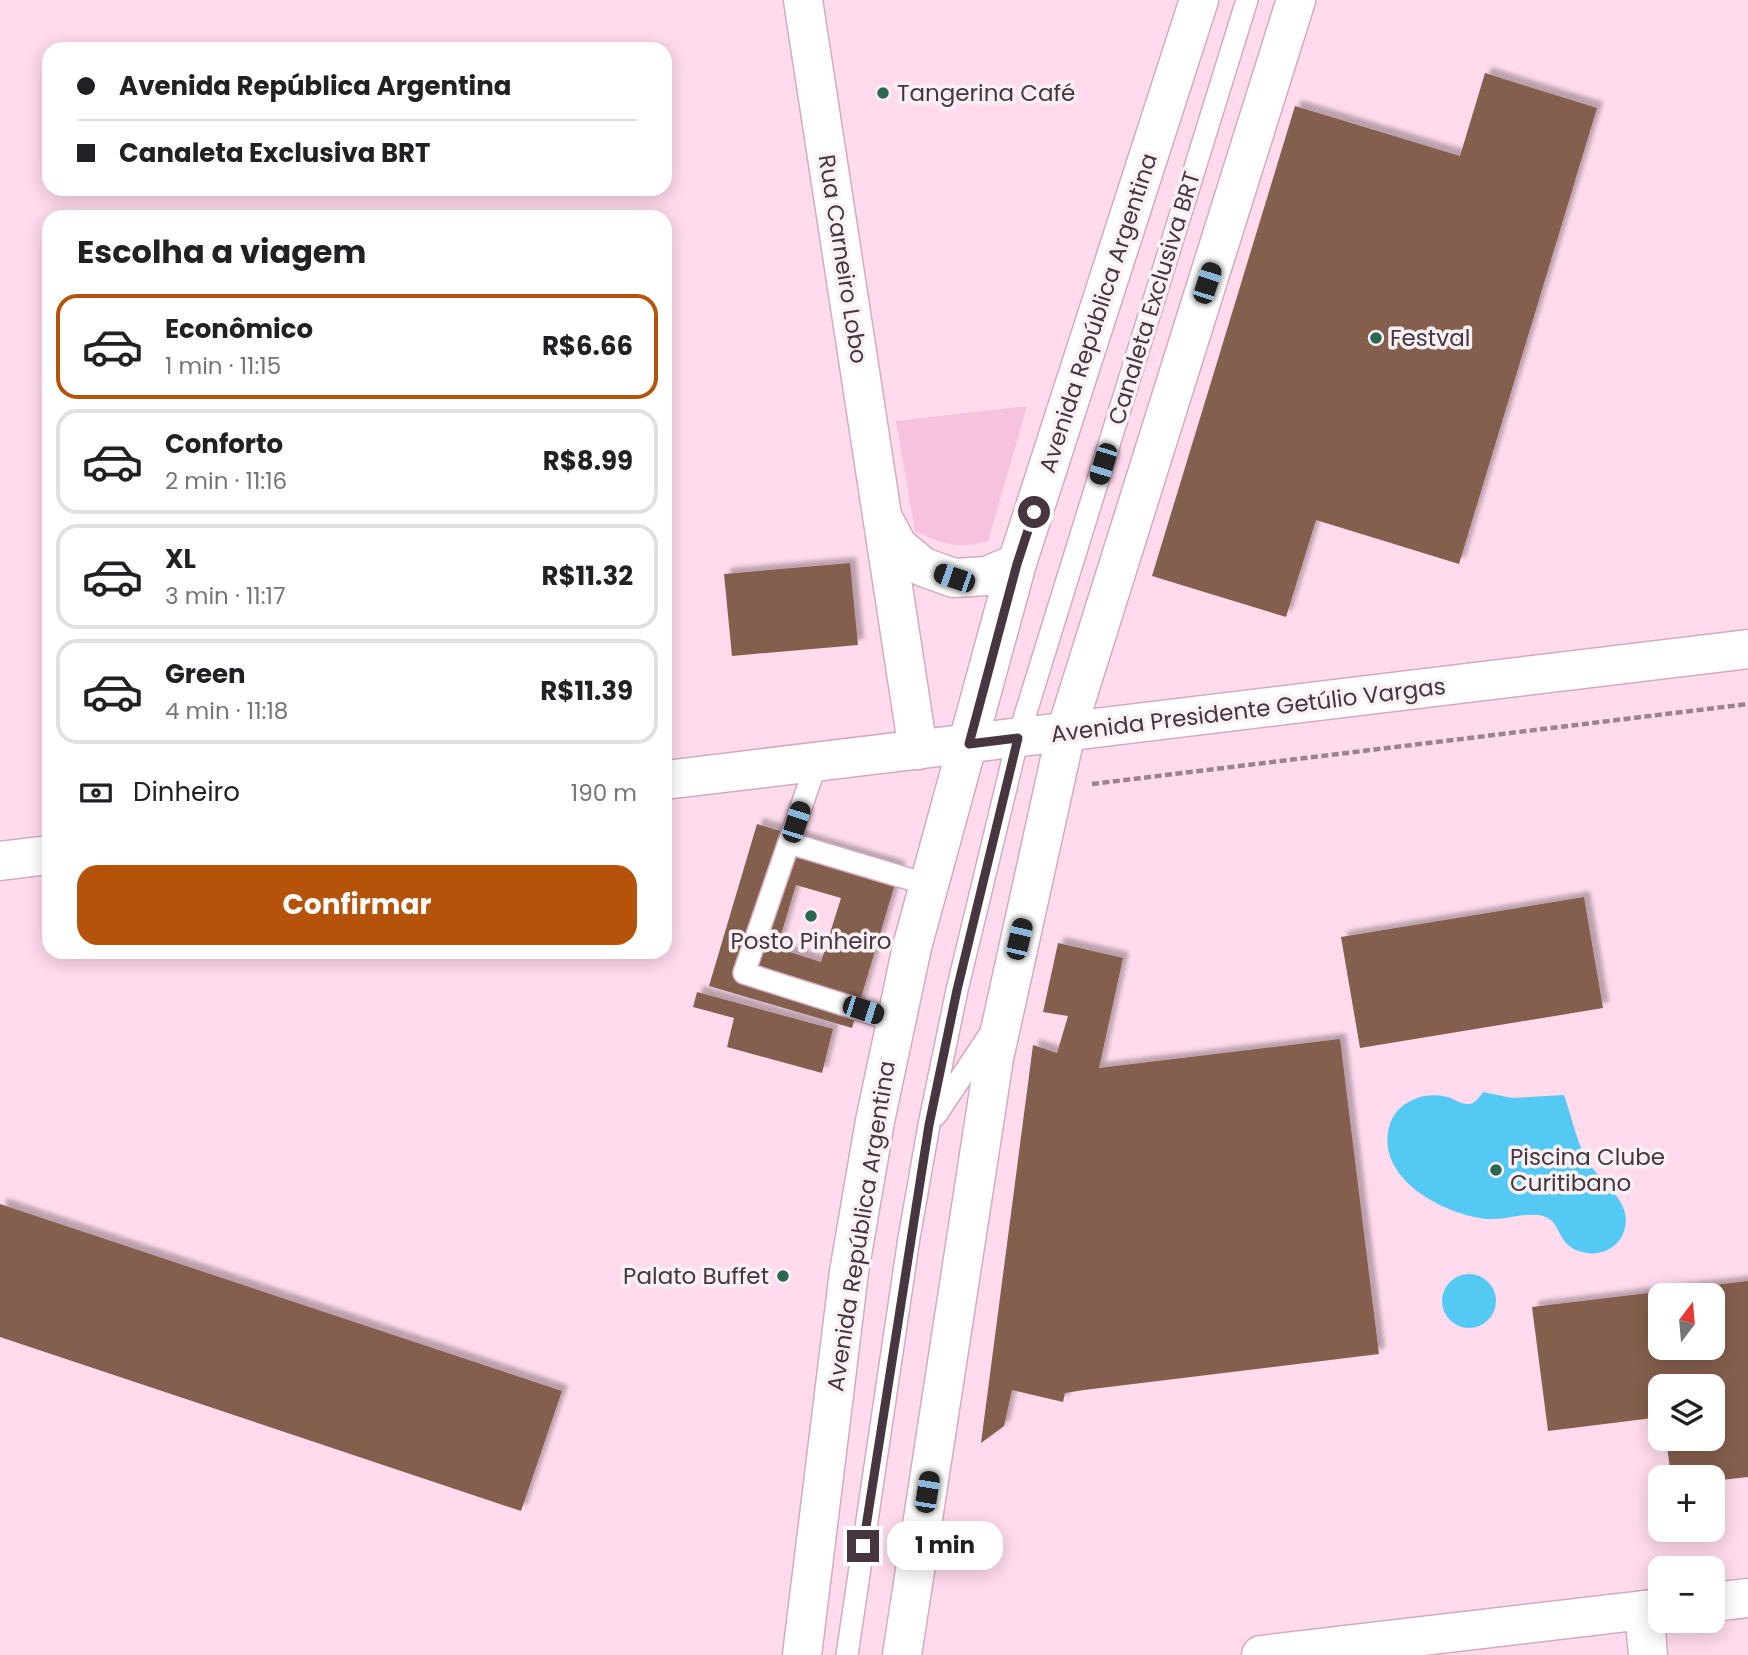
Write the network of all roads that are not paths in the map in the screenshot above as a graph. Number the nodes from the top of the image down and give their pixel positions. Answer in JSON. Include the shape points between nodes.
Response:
{"nodes":[{"id":1,"x":803,"y":0,"type":"edge"},
{"id":2,"x":1199,"y":0,"type":"edge"},
{"id":3,"x":1247,"y":0,"type":"edge"},
{"id":4,"x":1296,"y":0,"type":"edge"},
{"id":5,"x":882,"y":517,"type":"junction"},
{"id":6,"x":1017,"y":564,"type":"junction"},
{"id":7,"x":1748,"y":649,"type":"edge"},
{"id":8,"x":1066,"y":732,"type":"junction"},
{"id":9,"x":1018,"y":738,"type":"junction"},
{"id":10,"x":969,"y":744,"type":"junction"},
{"id":11,"x":918,"y":750,"type":"junction"},
{"id":12,"x":817,"y":761,"type":"junction"},
{"id":13,"x":672,"y":779,"type":"edge"},
{"id":14,"x":789,"y":843,"type":"junction"},
{"id":15,"x":42,"y":856,"type":"edge"},
{"id":16,"x":0,"y":861,"type":"edge"},
{"id":17,"x":929,"y":885,"type":"junction"},
{"id":18,"x":1001,"y":1019,"type":"junction"},
{"id":19,"x":895,"y":1021,"type":"junction"},
{"id":20,"x":929,"y":1125,"type":"junction"},
{"id":21,"x":1748,"y":1598,"type":"edge"},
{"id":22,"x":1725,"y":1601,"type":"edge"},
{"id":23,"x":1648,"y":1609,"type":"edge"},
{"id":24,"x":1650,"y":1633,"type":"edge"},
{"id":25,"x":802,"y":1655,"type":"edge"},
{"id":26,"x":847,"y":1655,"type":"edge"},
{"id":27,"x":902,"y":1655,"type":"edge"},
{"id":28,"x":1261,"y":1655,"type":"edge"},
{"id":29,"x":1648,"y":1655,"type":"edge"}],
"edges":[{"from":1,"to":5,"type":"street","name":"Rua Carneiro Lobo"},
{"from":2,"to":6,"type":"street","name":"Avenida República Argentina"},
{"from":3,"to":9,"type":"lane","name":"Canaleta Exclusiva BRT"},
{"from":4,"to":8,"type":"street"},
{"from":5,"to":6,"type":"street","name":"Rua Carneiro Lobo","via":[[898,546],[923,567],[954,578],[987,576]]},
{"from":5,"to":11,"type":"street","name":"Rua Carneiro Lobo"},
{"from":6,"to":10,"type":"street","name":"Avenida República Argentina"},
{"from":7,"to":8,"type":"street","name":"Avenida Presidente Getúlio Vargas"},
{"from":8,"to":9,"type":"street","name":"Avenida Presidente Getúlio Vargas"},
{"from":8,"to":18,"type":"street"},
{"from":9,"to":10,"type":"street","name":"Avenida Presidente Getúlio Vargas"},
{"from":9,"to":20,"type":"lane","name":"Canaleta Exclusiva BRT"},
{"from":10,"to":11,"type":"street","name":"Avenida Presidente Getúlio Vargas"},
{"from":10,"to":17,"type":"street","name":"Avenida República Argentina"},
{"from":11,"to":12,"type":"street","name":"Avenida Presidente Getúlio Vargas"},
{"from":12,"to":13,"type":"street","name":"Avenida Presidente Getúlio Vargas"},
{"from":12,"to":14,"type":"lane"},
{"from":14,"to":17,"type":"lane"},
{"from":14,"to":19,"type":"lane","via":[[744,973]]},
{"from":15,"to":16,"type":"street"},
{"from":17,"to":19,"type":"street","name":"Avenida República Argentina"},
{"from":18,"to":20,"type":"lane","name":"Canaleta Exclusiva BRT"},
{"from":18,"to":27,"type":"street"},
{"from":19,"to":25,"type":"street","name":"Avenida República Argentina","via":[[849,1272]]},
{"from":20,"to":26,"type":"lane","name":"Canaleta Exclusiva BRT"},
{"from":21,"to":22,"type":"street"},
{"from":23,"to":28,"type":"street"},
{"from":24,"to":29,"type":"street"}]}
